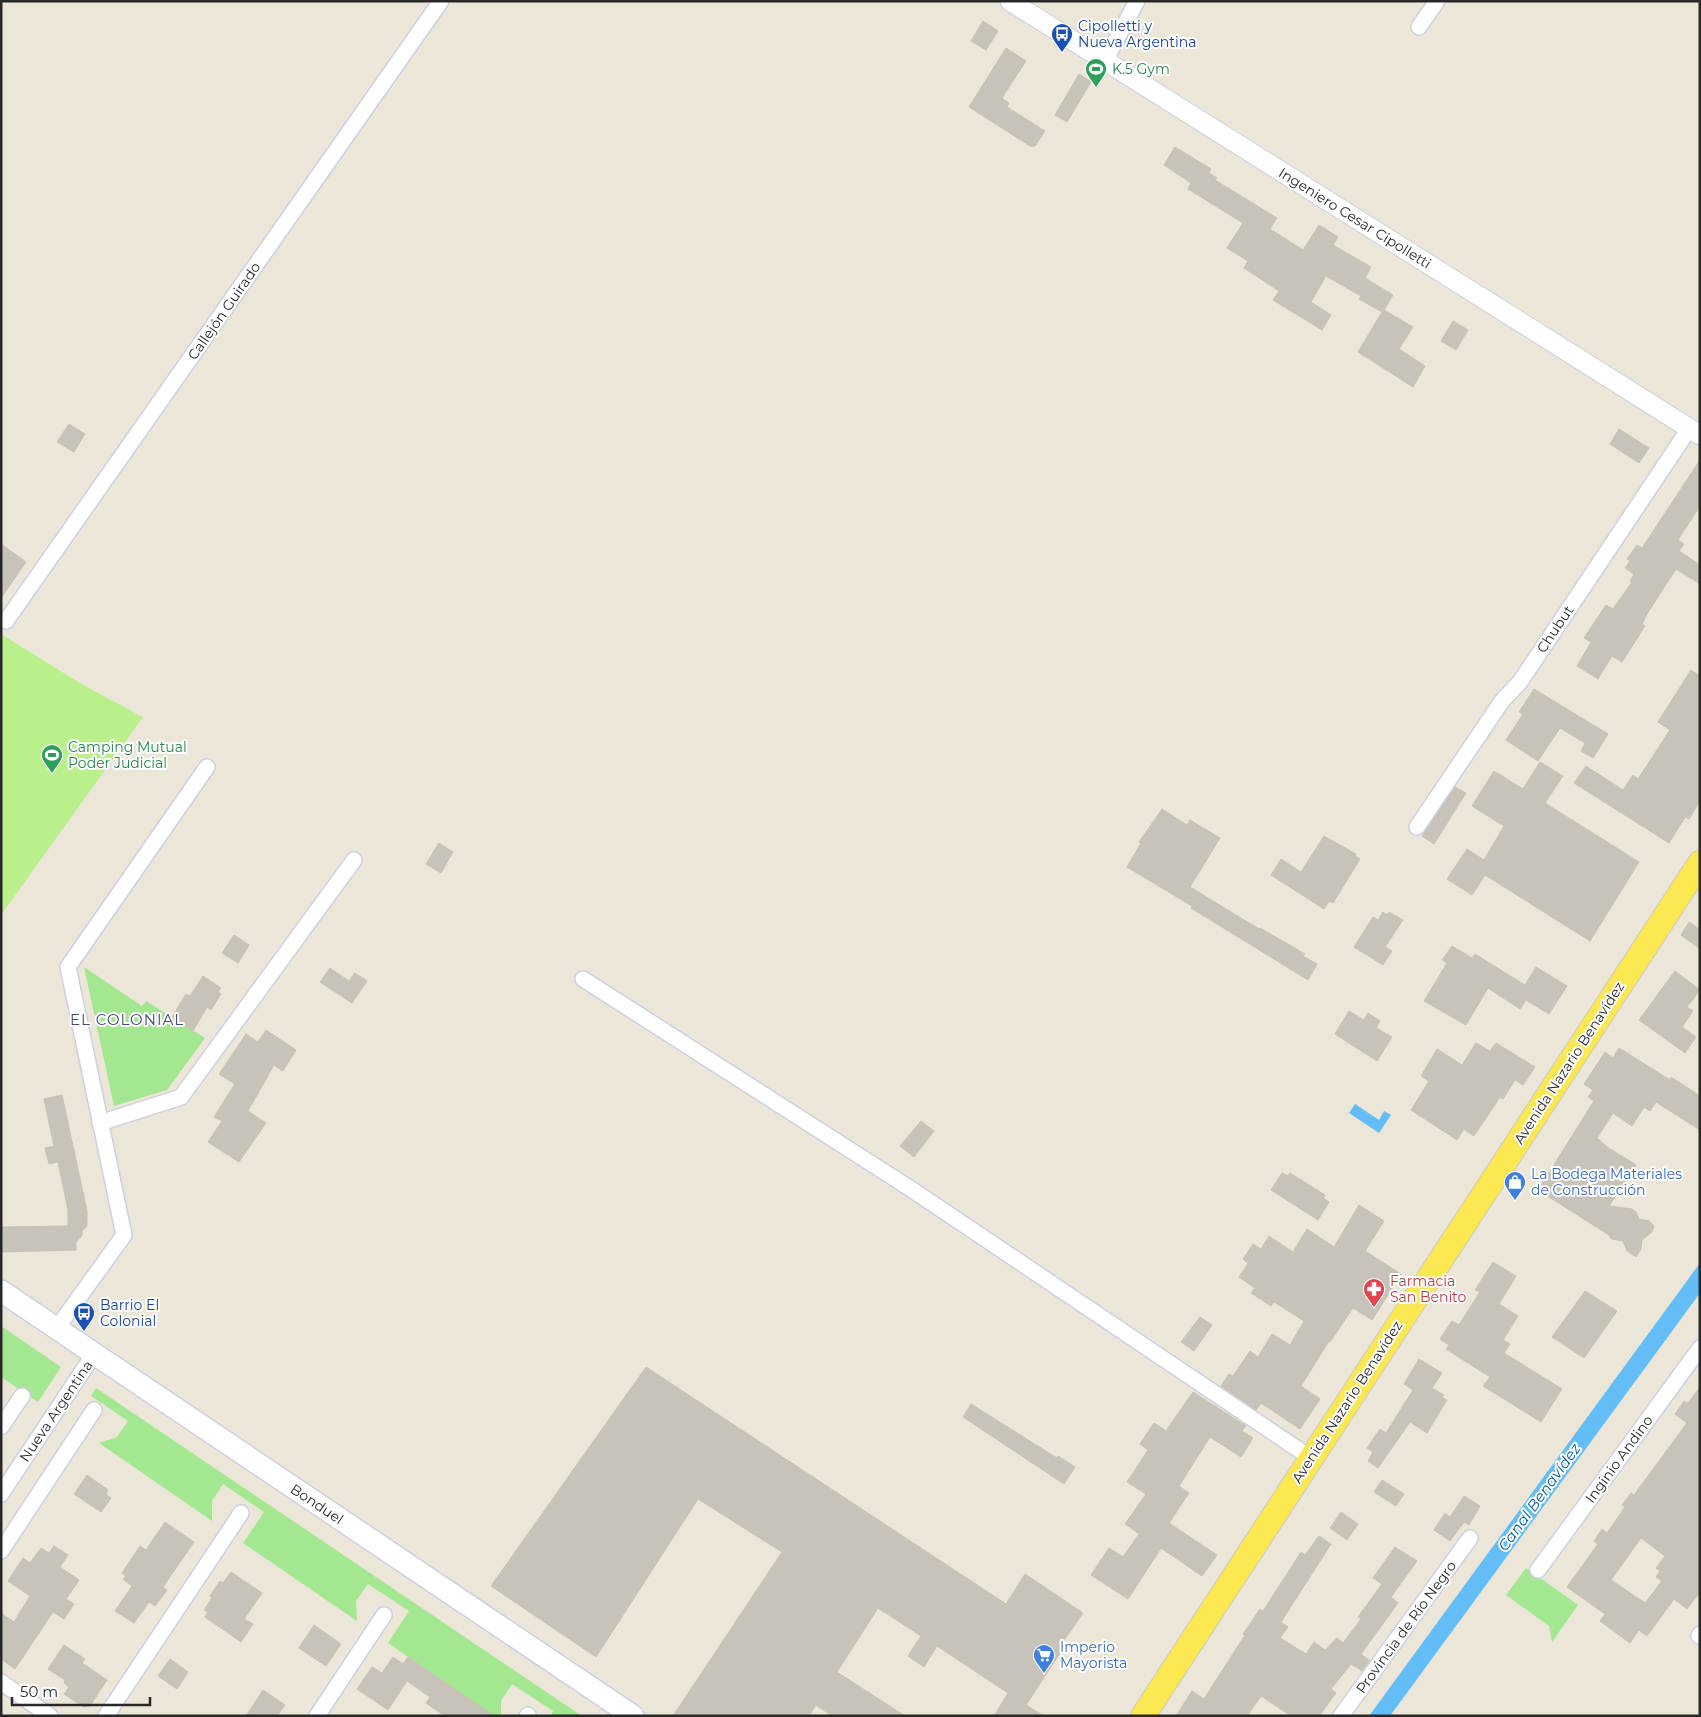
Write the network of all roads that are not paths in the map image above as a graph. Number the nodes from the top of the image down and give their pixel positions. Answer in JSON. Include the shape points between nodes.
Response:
{"nodes":[{"id":1,"x":441,"y":1,"type":"edge"},
{"id":2,"x":1010,"y":1,"type":"edge"},
{"id":3,"x":1137,"y":1,"type":"edge"},
{"id":4,"x":1437,"y":1,"type":"edge"},
{"id":5,"x":1419,"y":26,"type":"dead end"},
{"id":6,"x":1104,"y":61,"type":"junction"},
{"id":7,"x":1694,"y":432,"type":"edge"},
{"id":8,"x":6,"y":621,"type":"dead end"},
{"id":9,"x":208,"y":767,"type":"dead end"},
{"id":10,"x":1417,"y":827,"type":"dead end"},
{"id":11,"x":354,"y":860,"type":"dead end"},
{"id":12,"x":1700,"y":863,"type":"edge"},
{"id":13,"x":583,"y":979,"type":"dead end"},
{"id":14,"x":100,"y":1123,"type":"junction"},
{"id":15,"x":1,"y":1291,"type":"edge"},
{"id":16,"x":57,"y":1328,"type":"junction"},
{"id":17,"x":1700,"y":1348,"type":"edge"},
{"id":18,"x":94,"y":1354,"type":"junction"},
{"id":19,"x":22,"y":1396,"type":"dead end"},
{"id":20,"x":94,"y":1410,"type":"dead end"},
{"id":21,"x":1,"y":1427,"type":"edge"},
{"id":22,"x":1311,"y":1458,"type":"junction"},
{"id":23,"x":1,"y":1494,"type":"edge"},
{"id":24,"x":240,"y":1514,"type":"dead end"},
{"id":25,"x":1470,"y":1538,"type":"dead end"},
{"id":26,"x":1,"y":1550,"type":"edge"},
{"id":27,"x":1538,"y":1570,"type":"dead end"},
{"id":28,"x":384,"y":1615,"type":"dead end"},
{"id":29,"x":1,"y":1682,"type":"edge"},
{"id":30,"x":50,"y":1716,"type":"edge"},
{"id":31,"x":106,"y":1716,"type":"edge"},
{"id":32,"x":317,"y":1716,"type":"edge"},
{"id":33,"x":632,"y":1716,"type":"edge"},
{"id":34,"x":1143,"y":1716,"type":"edge"},
{"id":35,"x":1342,"y":1716,"type":"edge"}],
"edges":[{"from":1,"to":8,"type":"street","name":"Callejón Guirado"},
{"from":2,"to":6,"type":"street","name":"Ingeniero Cesar Cipolletti"},
{"from":3,"to":6,"type":"street"},
{"from":4,"to":5,"type":"street"},
{"from":6,"to":7,"type":"street","name":"Ingeniero Cesar Cipolletti"},
{"from":7,"to":10,"type":"street","name":"Chubut"},
{"from":9,"to":14,"type":"street","via":[[68,967]]},
{"from":11,"to":14,"type":"street","via":[[181,1097]]},
{"from":12,"to":22,"type":"main road","name":"Avenida Nazario Benavídez"},
{"from":13,"to":22,"type":"street","via":[[911,1189]]},
{"from":14,"to":16,"type":"street","via":[[124,1236]]},
{"from":15,"to":16,"type":"main road","name":"Bonduel"},
{"from":16,"to":18,"type":"main road","name":"Bonduel"},
{"from":17,"to":27,"type":"street","name":"Inginio Andino"},
{"from":18,"to":23,"type":"street","name":"Nueva Argentina"},
{"from":18,"to":33,"type":"main road","name":"Bonduel"},
{"from":19,"to":21,"type":"street"},
{"from":20,"to":26,"type":"street"},
{"from":22,"to":34,"type":"main road","name":"Avenida Nazario Benavídez"},
{"from":24,"to":31,"type":"street"},
{"from":25,"to":35,"type":"street","name":"Provincia de Río Negro"},
{"from":28,"to":32,"type":"street"},
{"from":29,"to":30,"type":"street"}]}
